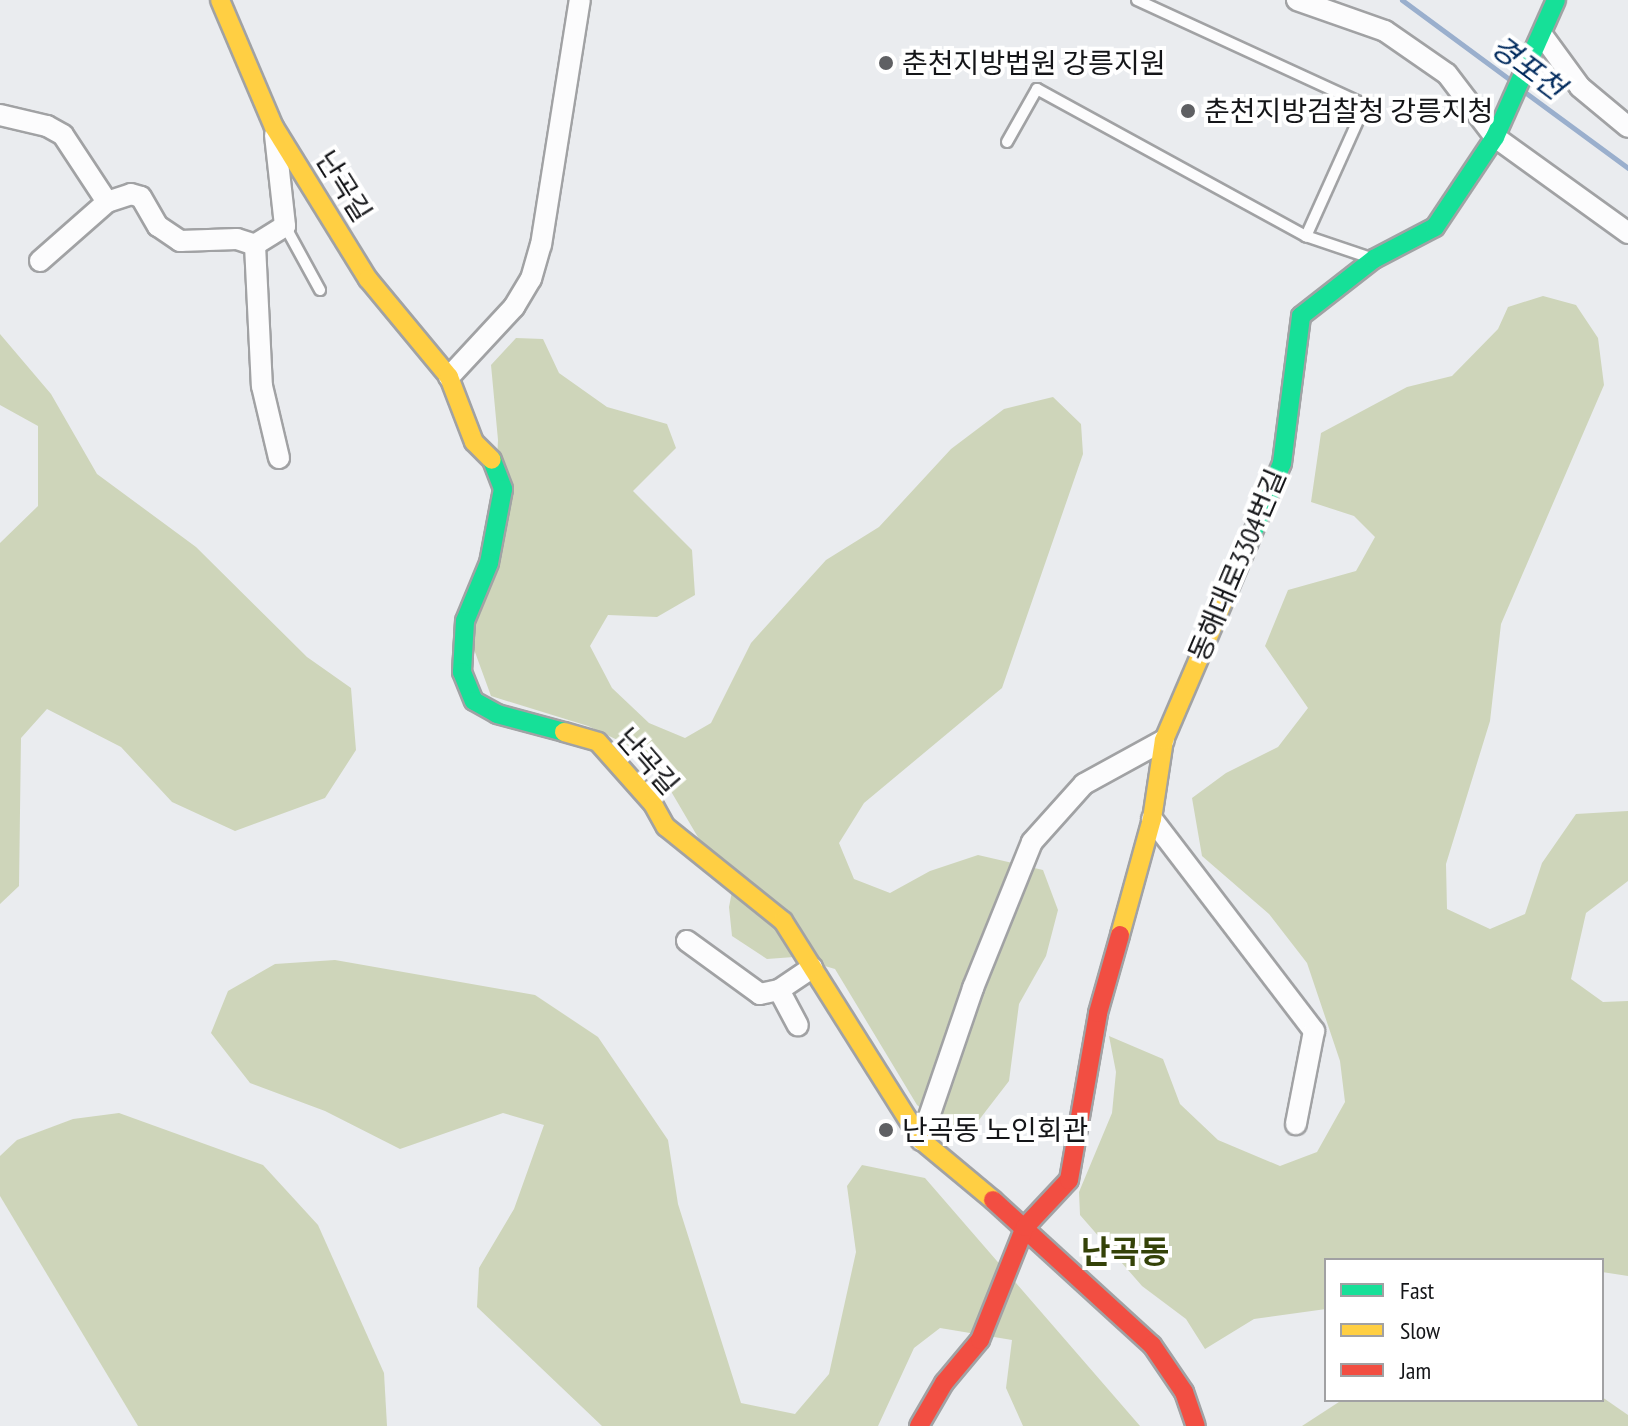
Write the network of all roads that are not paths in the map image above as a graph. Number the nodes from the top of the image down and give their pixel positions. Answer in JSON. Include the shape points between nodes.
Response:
{"nodes":[{"id":1,"x":220,"y":0,"type":"edge"},
{"id":2,"x":580,"y":0,"type":"edge"},
{"id":3,"x":1137,"y":0,"type":"edge"},
{"id":4,"x":1297,"y":0,"type":"edge"},
{"id":5,"x":1556,"y":0,"type":"edge"},
{"id":6,"x":1542,"y":35,"type":"junction"},
{"id":7,"x":0,"y":115,"type":"edge"},
{"id":8,"x":274,"y":127,"type":"junction"},
{"id":9,"x":1628,"y":127,"type":"edge"},
{"id":10,"x":1495,"y":137,"type":"junction"},
{"id":11,"x":1007,"y":142,"type":"dead end"},
{"id":12,"x":107,"y":202,"type":"junction"},
{"id":13,"x":285,"y":226,"type":"junction"},
{"id":14,"x":1628,"y":233,"type":"edge"},
{"id":15,"x":1306,"y":236,"type":"junction"},
{"id":16,"x":255,"y":245,"type":"junction"},
{"id":17,"x":1374,"y":259,"type":"junction"},
{"id":18,"x":40,"y":261,"type":"dead end"},
{"id":19,"x":320,"y":290,"type":"dead end"},
{"id":20,"x":449,"y":377,"type":"junction"},
{"id":21,"x":279,"y":458,"type":"dead end"},
{"id":22,"x":1164,"y":740,"type":"junction"},
{"id":23,"x":1152,"y":819,"type":"junction"},
{"id":24,"x":687,"y":941,"type":"dead end"},
{"id":25,"x":812,"y":968,"type":"junction"},
{"id":26,"x":779,"y":990,"type":"junction"},
{"id":27,"x":798,"y":1025,"type":"dead end"},
{"id":28,"x":1296,"y":1124,"type":"dead end"},
{"id":29,"x":921,"y":1140,"type":"junction"},
{"id":30,"x":1025,"y":1227,"type":"junction"},
{"id":31,"x":919,"y":1426,"type":"edge"},
{"id":32,"x":1196,"y":1426,"type":"edge"}],
"edges":[{"from":1,"to":8,"type":"street","name":"난곡길"},
{"from":2,"to":20,"type":"street","via":[[531,279],[514,307]]},
{"from":3,"to":15,"type":"lane","via":[[1365,105]]},
{"from":4,"to":10,"type":"street","via":[[1385,31],[1447,74]]},
{"from":5,"to":6,"type":"street","name":"동해대로3304번길"},
{"from":6,"to":9,"type":"street","via":[[1580,87]]},
{"from":6,"to":10,"type":"street","name":"동해대로3304번길"},
{"from":7,"to":12,"type":"street","via":[[26,119],[63,135]]},
{"from":8,"to":13,"type":"street"},
{"from":8,"to":20,"type":"street","name":"난곡길","via":[[368,279]]},
{"from":10,"to":14,"type":"street"},
{"from":10,"to":17,"type":"street","name":"동해대로3304번길","via":[[1435,227]]},
{"from":11,"to":15,"type":"lane","via":[[1037,89]]},
{"from":12,"to":16,"type":"street","via":[[131,194],[141,197],[158,226],[180,241],[222,238]]},
{"from":12,"to":18,"type":"street"},
{"from":13,"to":16,"type":"street"},
{"from":13,"to":19,"type":"lane"},
{"from":15,"to":17,"type":"lane"},
{"from":16,"to":21,"type":"street","via":[[262,386]]},
{"from":17,"to":22,"type":"street","name":"동해대로3304번길","via":[[1301,316],[1282,463]]},
{"from":20,"to":25,"type":"street","name":"난곡길","via":[[474,442],[492,460],[503,489],[489,563],[465,621],[462,672],[474,701],[497,714],[598,742],[653,804],[666,827],[783,921]]},
{"from":22,"to":23,"type":"street","name":"동해대로3304번길"},
{"from":22,"to":29,"type":"street","via":[[1084,784],[1032,842],[973,988]]},
{"from":23,"to":28,"type":"street","via":[[1314,1031]]},
{"from":23,"to":30,"type":"street","name":"동해대로3304번길","via":[[1098,1013],[1069,1180]]},
{"from":24,"to":26,"type":"street","via":[[760,994]]},
{"from":25,"to":26,"type":"street"},
{"from":25,"to":29,"type":"street","name":"난곡길"},
{"from":26,"to":27,"type":"street"},
{"from":29,"to":30,"type":"street","name":"난곡길"},
{"from":30,"to":31,"type":"street","via":[[980,1340],[944,1383]]},
{"from":30,"to":32,"type":"street","name":"난곡길","via":[[1152,1345],[1184,1392]]}]}
